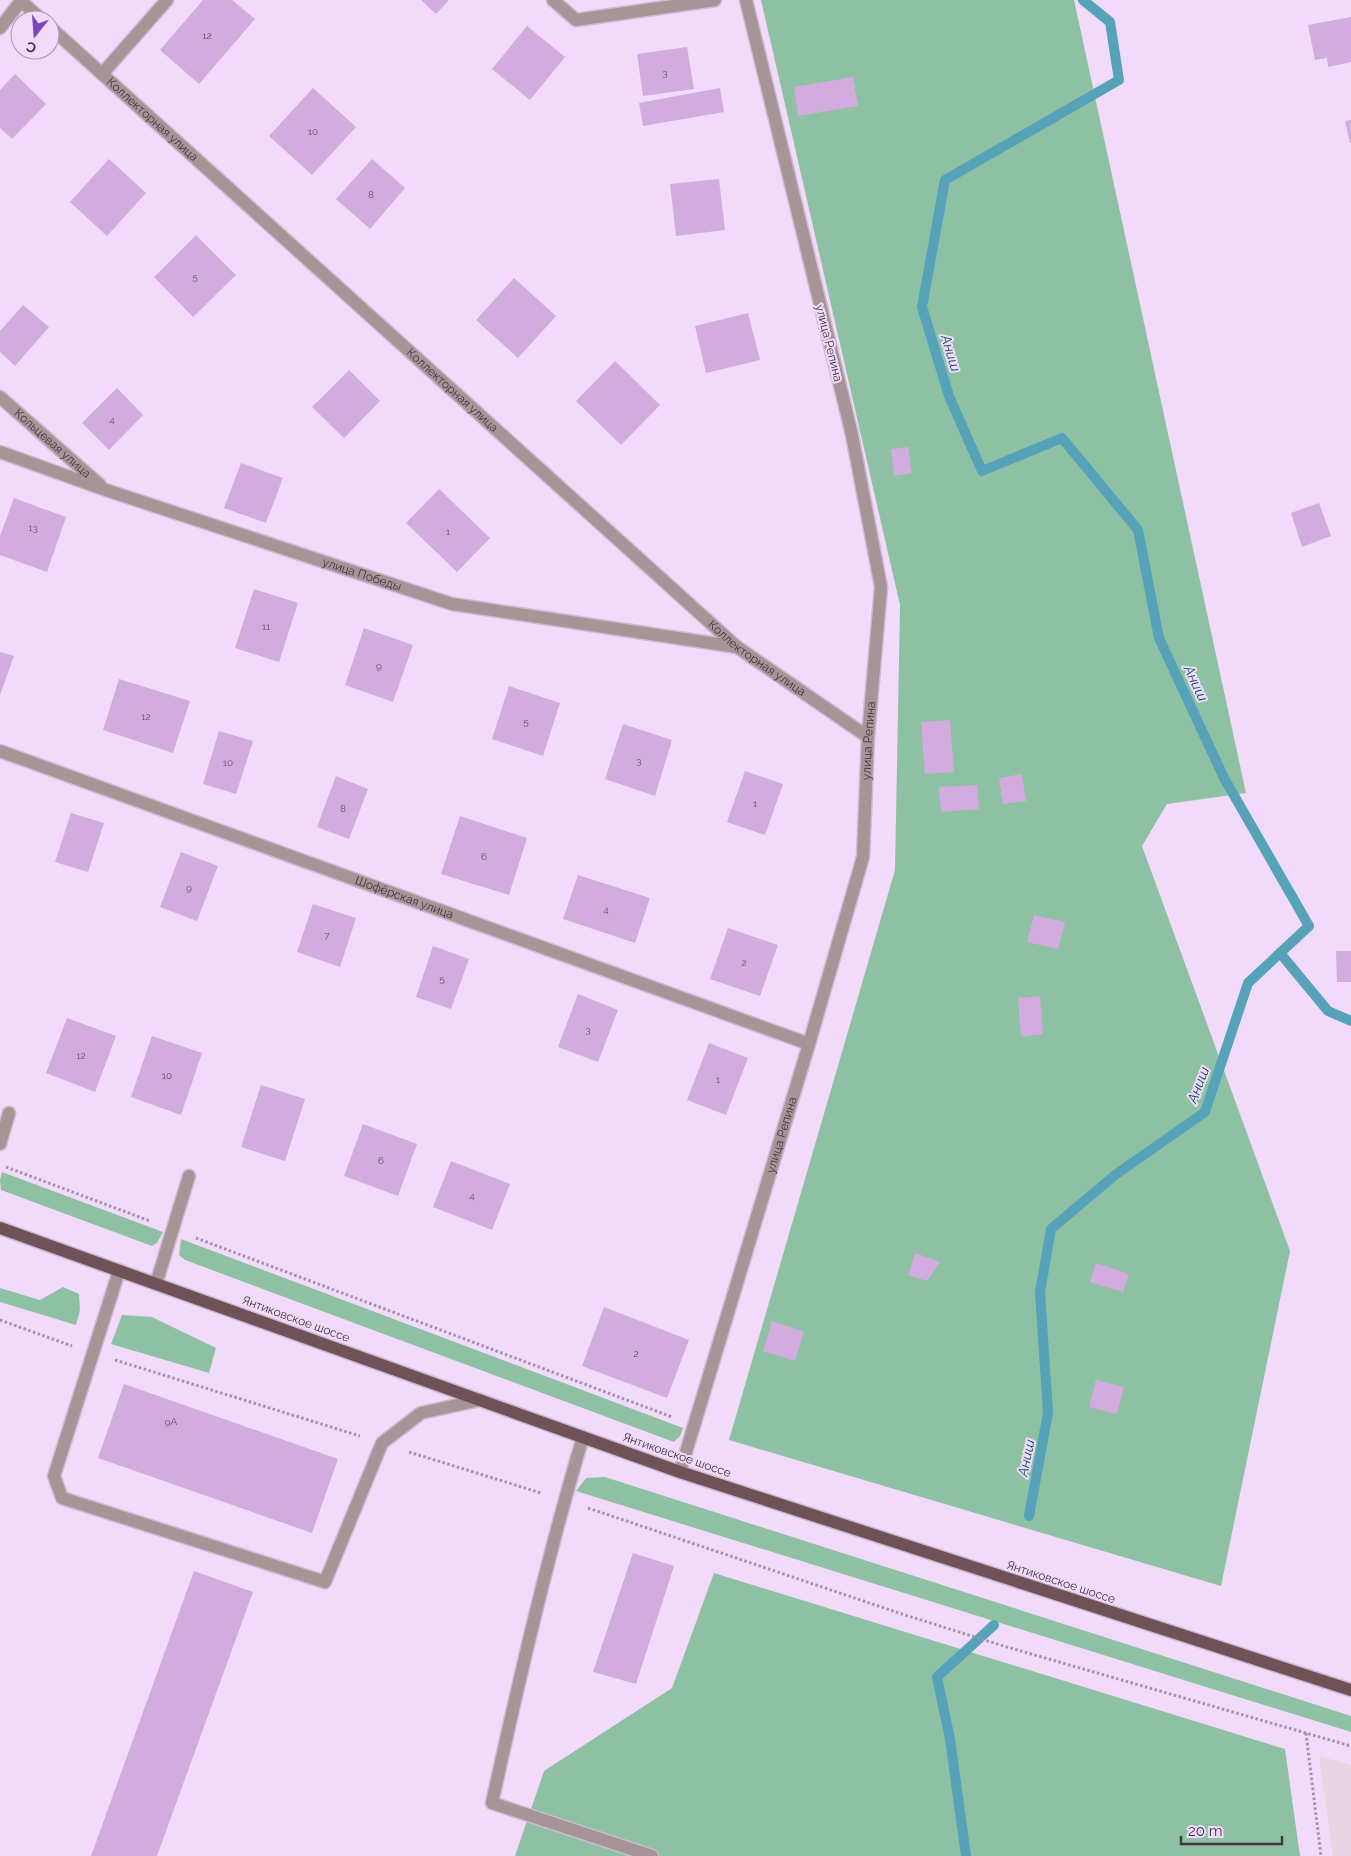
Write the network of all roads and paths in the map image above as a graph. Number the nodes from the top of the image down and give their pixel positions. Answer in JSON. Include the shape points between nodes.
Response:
{"nodes":[{"id":1,"x":21,"y":0,"type":"edge"},
{"id":2,"x":167,"y":0,"type":"edge"},
{"id":3,"x":553,"y":0,"type":"edge"},
{"id":4,"x":715,"y":0,"type":"edge"},
{"id":5,"x":746,"y":0,"type":"edge"},
{"id":6,"x":32,"y":10,"type":"edge"},
{"id":7,"x":0,"y":28,"type":"edge"},
{"id":8,"x":60,"y":36,"type":"edge"},
{"id":9,"x":102,"y":74,"type":"junction"},
{"id":10,"x":0,"y":397,"type":"edge"},
{"id":11,"x":0,"y":452,"type":"edge"},
{"id":12,"x":106,"y":490,"type":"junction"},
{"id":13,"x":737,"y":647,"type":"junction"},
{"id":14,"x":868,"y":737,"type":"junction"},
{"id":15,"x":0,"y":751,"type":"edge"},
{"id":16,"x":809,"y":1044,"type":"junction"},
{"id":17,"x":9,"y":1113,"type":"dead end"},
{"id":18,"x":0,"y":1144,"type":"edge"},
{"id":19,"x":0,"y":1165,"type":"edge"},
{"id":20,"x":189,"y":1176,"type":"dead end"},
{"id":21,"x":0,"y":1228,"type":"edge"},
{"id":22,"x":172,"y":1230,"type":"junction"},
{"id":23,"x":119,"y":1271,"type":"junction"},
{"id":24,"x":156,"y":1284,"type":"junction"},
{"id":25,"x":0,"y":1320,"type":"edge"},
{"id":26,"x":92,"y":1353,"type":"junction"},
{"id":27,"x":480,"y":1400,"type":"junction"},
{"id":28,"x":694,"y":1425,"type":"junction"},
{"id":29,"x":583,"y":1437,"type":"junction"},
{"id":30,"x":382,"y":1443,"type":"junction"},
{"id":31,"x":680,"y":1472,"type":"junction"},
{"id":32,"x":564,"y":1500,"type":"junction"},
{"id":33,"x":1351,"y":1690,"type":"edge"},
{"id":34,"x":1306,"y":1733,"type":"junction"},
{"id":35,"x":1351,"y":1746,"type":"edge"},
{"id":36,"x":652,"y":1856,"type":"edge"},
{"id":37,"x":1321,"y":1856,"type":"edge"}],
"edges":[{"from":1,"to":6,"type":"street"},
{"from":1,"to":7,"type":"street"},
{"from":2,"to":9,"type":"street"},
{"from":3,"to":4,"type":"street","via":[[576,20]]},
{"from":5,"to":14,"type":"street","name":"улица Репина","via":[[852,435],[881,587]]},
{"from":8,"to":9,"type":"street","name":"Коллекторная улица"},
{"from":9,"to":13,"type":"street","name":"Коллекторная улица"},
{"from":10,"to":12,"type":"street","name":"Кольцевая улица"},
{"from":11,"to":12,"type":"street","name":"улица Победы"},
{"from":12,"to":13,"type":"street","name":"улица Победы","via":[[452,604]]},
{"from":13,"to":14,"type":"street","name":"Коллекторная улица"},
{"from":14,"to":16,"type":"street","name":"улица Репина","via":[[863,857]]},
{"from":15,"to":16,"type":"street","name":"Шофёрская улица"},
{"from":16,"to":28,"type":"street","name":"улица Репина"},
{"from":17,"to":18,"type":"street"},
{"from":19,"to":22,"type":"path"},
{"from":20,"to":22,"type":"street"},
{"from":21,"to":23,"type":"main road","name":"Янтиковское шоссе"},
{"from":22,"to":24,"type":"street"},
{"from":22,"to":28,"type":"path"},
{"from":23,"to":24,"type":"main road","name":"Янтиковское шоссе"},
{"from":23,"to":26,"type":"street"},
{"from":24,"to":27,"type":"main road","name":"Янтиковское шоссе"},
{"from":25,"to":26,"type":"path"},
{"from":26,"to":30,"type":"path"},
{"from":26,"to":30,"type":"street","via":[[54,1476],[62,1498],[325,1582]]},
{"from":27,"to":29,"type":"main road","name":"Янтиковское шоссе"},
{"from":27,"to":30,"type":"street","via":[[421,1413]]},
{"from":28,"to":31,"type":"street","name":"улица Репина"},
{"from":29,"to":31,"type":"main road","name":"Янтиковское шоссе"},
{"from":29,"to":32,"type":"street"},
{"from":30,"to":32,"type":"path"},
{"from":31,"to":33,"type":"main road","name":"Янтиковское шоссе"},
{"from":32,"to":34,"type":"path","via":[[905,1615]]},
{"from":32,"to":36,"type":"street","via":[[533,1619],[492,1803]]},
{"from":34,"to":35,"type":"path"},
{"from":34,"to":37,"type":"path"}]}
